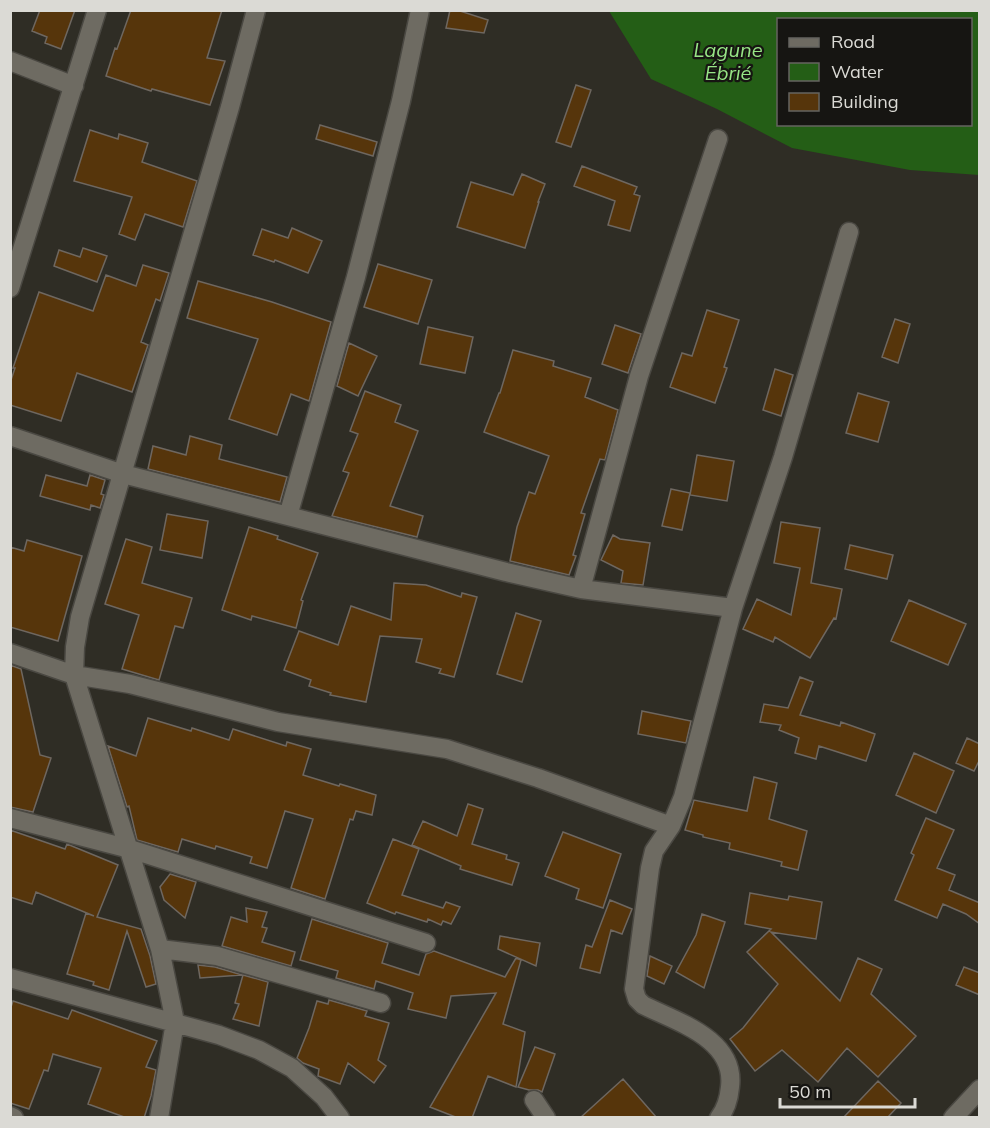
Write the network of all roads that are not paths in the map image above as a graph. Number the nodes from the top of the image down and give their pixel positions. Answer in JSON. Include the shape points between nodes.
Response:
{"nodes":[{"id":1,"x":97,"y":10,"type":"edge"},
{"id":2,"x":255,"y":10,"type":"edge"},
{"id":3,"x":420,"y":10,"type":"edge"},
{"id":4,"x":10,"y":61,"type":"edge"},
{"id":5,"x":74,"y":86,"type":"junction"},
{"id":6,"x":718,"y":139,"type":"dead end"},
{"id":7,"x":849,"y":232,"type":"dead end"},
{"id":8,"x":14,"y":259,"type":"edge"},
{"id":9,"x":10,"y":288,"type":"edge"},
{"id":10,"x":10,"y":436,"type":"edge"},
{"id":11,"x":123,"y":474,"type":"junction"},
{"id":12,"x":288,"y":516,"type":"junction"},
{"id":13,"x":581,"y":589,"type":"junction"},
{"id":14,"x":733,"y":608,"type":"junction"},
{"id":15,"x":10,"y":653,"type":"edge"},
{"id":16,"x":74,"y":675,"type":"junction"},
{"id":17,"x":10,"y":818,"type":"edge"},
{"id":18,"x":671,"y":826,"type":"junction"},
{"id":19,"x":130,"y":849,"type":"junction"},
{"id":20,"x":426,"y":943,"type":"dead end"},
{"id":21,"x":160,"y":949,"type":"junction"},
{"id":22,"x":10,"y":978,"type":"edge"},
{"id":23,"x":381,"y":1003,"type":"dead end"},
{"id":24,"x":175,"y":1022,"type":"junction"},
{"id":25,"x":980,"y":1089,"type":"edge"},
{"id":26,"x":534,"y":1100,"type":"dead end"},
{"id":27,"x":159,"y":1118,"type":"edge"},
{"id":28,"x":340,"y":1118,"type":"edge"},
{"id":29,"x":546,"y":1118,"type":"edge"},
{"id":30,"x":719,"y":1118,"type":"edge"},
{"id":31,"x":953,"y":1118,"type":"edge"}],
"edges":[{"from":1,"to":5,"type":"street"},
{"from":2,"to":11,"type":"street"},
{"from":3,"to":12,"type":"street","via":[[357,277]]},
{"from":4,"to":5,"type":"street"},
{"from":5,"to":8,"type":"street"},
{"from":6,"to":13,"type":"street","via":[[639,376]]},
{"from":7,"to":14,"type":"street","via":[[783,457]]},
{"from":8,"to":9,"type":"street"},
{"from":10,"to":11,"type":"street"},
{"from":11,"to":12,"type":"street"},
{"from":11,"to":16,"type":"street","via":[[80,617]]},
{"from":12,"to":13,"type":"street"},
{"from":13,"to":14,"type":"street"},
{"from":14,"to":18,"type":"street","via":[[691,772]]},
{"from":15,"to":16,"type":"street"},
{"from":16,"to":18,"type":"street","via":[[130,684],[278,722],[447,749]]},
{"from":16,"to":19,"type":"street"},
{"from":17,"to":19,"type":"street"},
{"from":18,"to":30,"type":"street","via":[[654,851],[650,868],[634,989],[643,1005],[697,1031],[716,1045],[726,1060],[731,1080],[729,1097]]},
{"from":19,"to":20,"type":"street"},
{"from":19,"to":21,"type":"street"},
{"from":21,"to":23,"type":"street","via":[[217,956]]},
{"from":21,"to":24,"type":"street"},
{"from":22,"to":24,"type":"street"},
{"from":24,"to":27,"type":"street"},
{"from":24,"to":28,"type":"street","via":[[259,1050],[292,1068],[324,1097]]},
{"from":25,"to":31,"type":"street"},
{"from":26,"to":29,"type":"street"}]}
